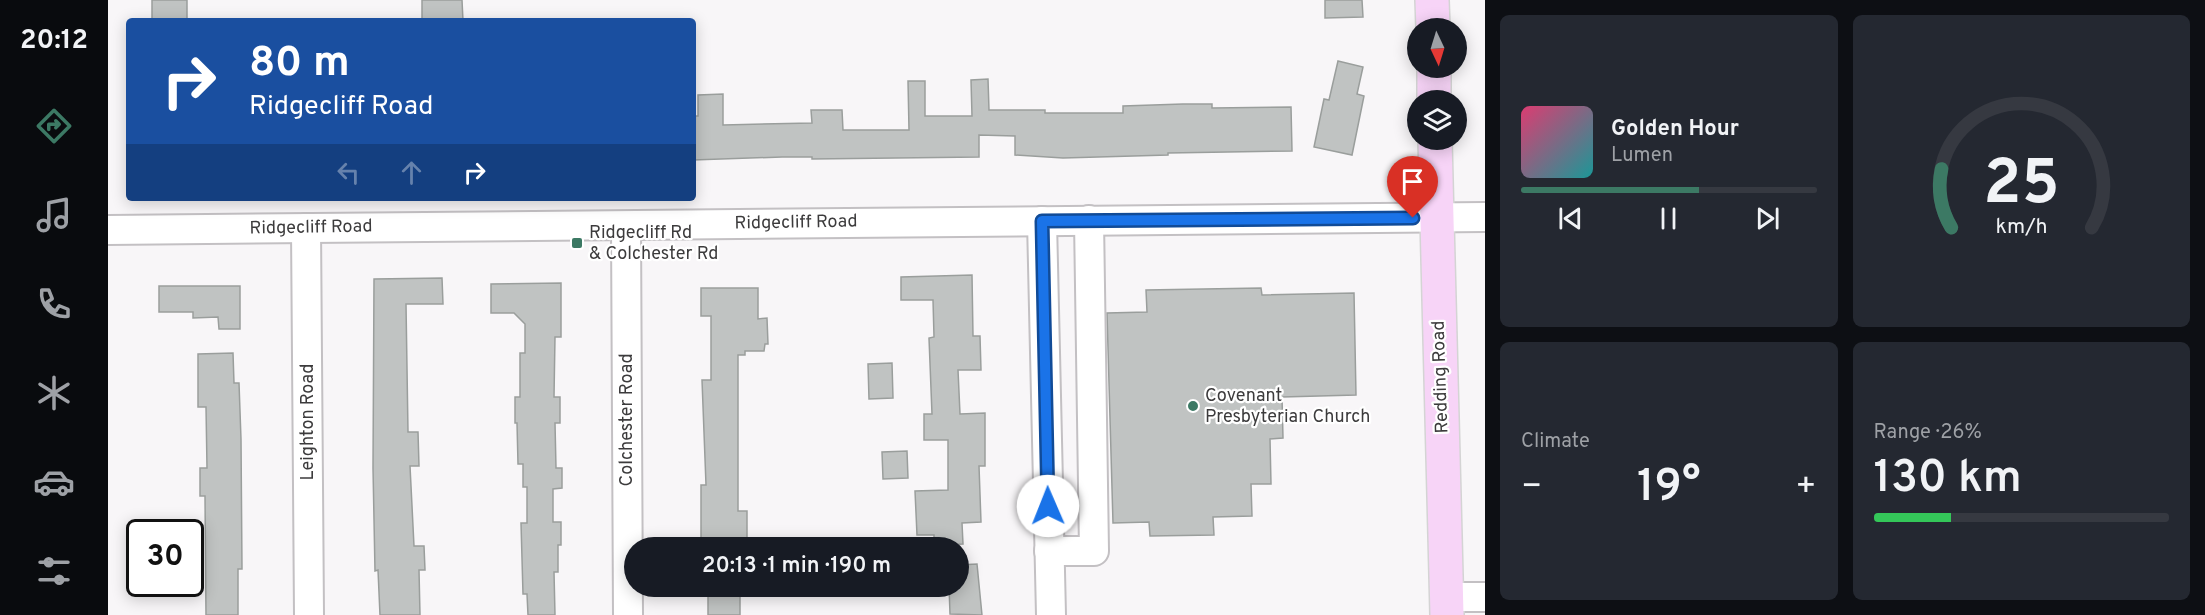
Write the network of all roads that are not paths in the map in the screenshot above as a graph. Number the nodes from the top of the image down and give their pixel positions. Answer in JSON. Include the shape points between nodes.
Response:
{"nodes":[{"id":1,"x":1432,"y":0,"type":"edge"},
{"id":2,"x":1433,"y":18,"type":"edge"},
{"id":3,"x":1435,"y":150,"type":"edge"},
{"id":4,"x":1485,"y":217,"type":"edge"},
{"id":5,"x":1436,"y":218,"type":"junction"},
{"id":6,"x":1089,"y":220,"type":"junction"},
{"id":7,"x":1042,"y":221,"type":"junction"},
{"id":8,"x":626,"y":226,"type":"junction"},
{"id":9,"x":306,"y":228,"type":"junction"},
{"id":10,"x":108,"y":230,"type":"edge"},
{"id":11,"x":1049,"y":551,"type":"junction"},
{"id":12,"x":1485,"y":597,"type":"edge"},
{"id":13,"x":1447,"y":606,"type":"edge"},
{"id":14,"x":309,"y":615,"type":"edge"},
{"id":15,"x":628,"y":615,"type":"edge"},
{"id":16,"x":1051,"y":615,"type":"edge"}],
"edges":[{"from":1,"to":2,"type":"main road"},
{"from":3,"to":5,"type":"main road","name":"Redding Road"},
{"from":4,"to":5,"type":"street","name":"Ridgecliff Road"},
{"from":5,"to":6,"type":"street","name":"Ridgecliff Road"},
{"from":5,"to":13,"type":"main road","name":"Redding Road"},
{"from":6,"to":7,"type":"street","name":"Ridgecliff Road"},
{"from":6,"to":11,"type":"street","via":[[1094,551]]},
{"from":7,"to":8,"type":"street","name":"Ridgecliff Road"},
{"from":7,"to":11,"type":"street"},
{"from":8,"to":9,"type":"street","name":"Ridgecliff Road"},
{"from":8,"to":15,"type":"street","name":"Colchester Road"},
{"from":9,"to":10,"type":"street","name":"Ridgecliff Road"},
{"from":9,"to":14,"type":"street","name":"Leighton Road"},
{"from":11,"to":16,"type":"street"},
{"from":12,"to":13,"type":"street"}]}
